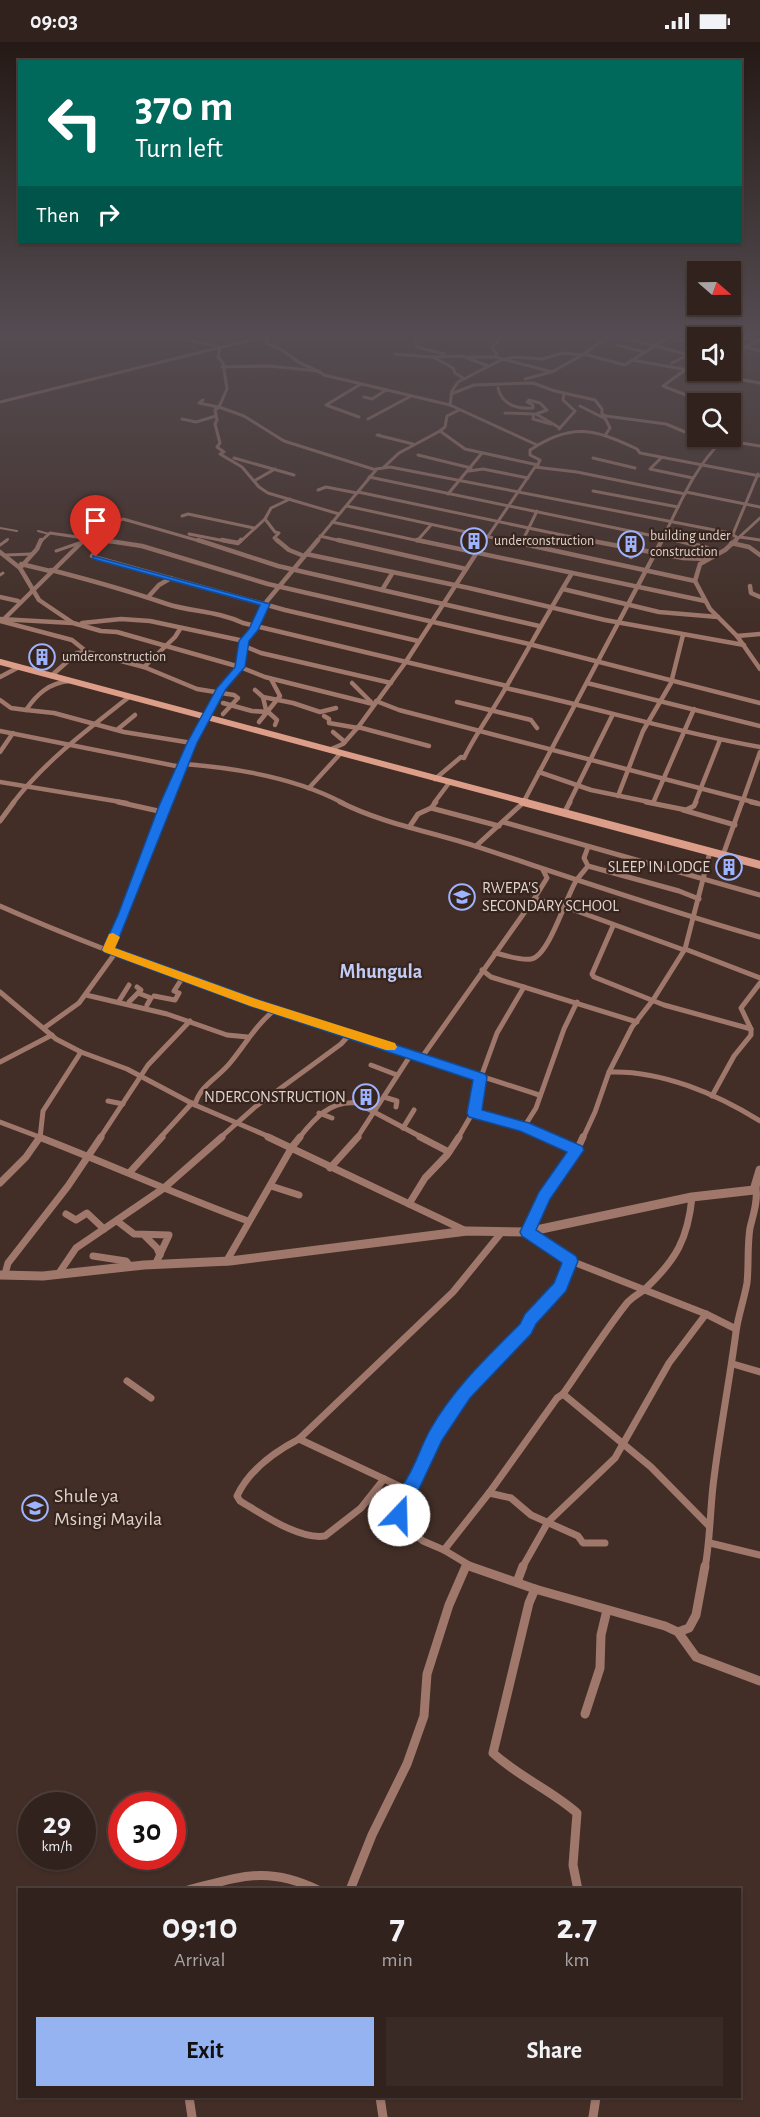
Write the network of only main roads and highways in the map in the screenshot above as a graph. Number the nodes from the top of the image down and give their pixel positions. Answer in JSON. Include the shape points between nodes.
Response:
{"nodes":[{"id":1,"x":0,"y":662,"type":"edge"},
{"id":2,"x":760,"y":865,"type":"edge"}],
"edges":[{"from":1,"to":2,"type":"main road"}]}
